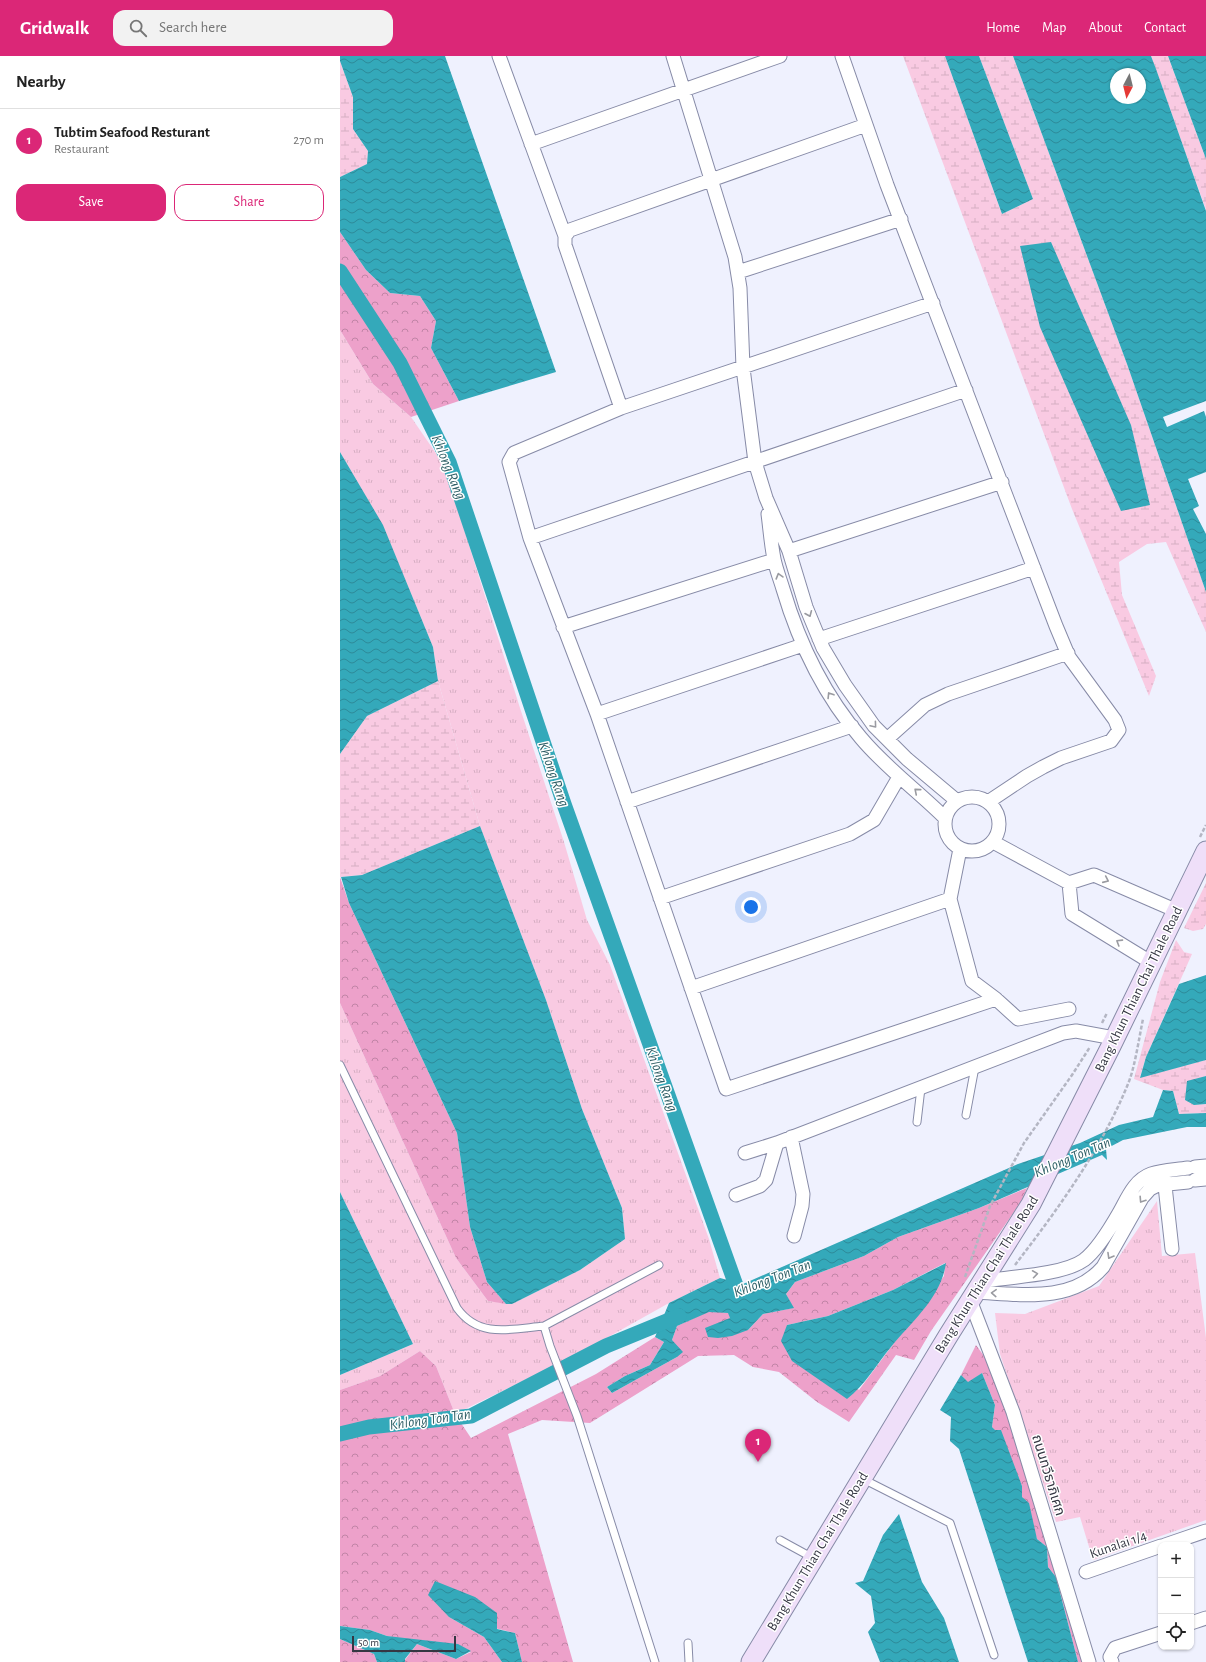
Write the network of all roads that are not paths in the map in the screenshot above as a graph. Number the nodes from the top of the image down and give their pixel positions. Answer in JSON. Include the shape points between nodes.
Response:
{"nodes":[{"id":1,"x":499,"y":56,"type":"edge"},
{"id":2,"x":673,"y":56,"type":"edge"},
{"id":3,"x":780,"y":56,"type":"edge"},
{"id":4,"x":842,"y":56,"type":"edge"},
{"id":5,"x":684,"y":90,"type":"junction"},
{"id":6,"x":866,"y":125,"type":"junction"},
{"id":7,"x":531,"y":144,"type":"junction"},
{"id":8,"x":711,"y":179,"type":"junction"},
{"id":9,"x":901,"y":219,"type":"junction"},
{"id":10,"x":565,"y":236,"type":"junction"},
{"id":11,"x":738,"y":272,"type":"junction"},
{"id":12,"x":933,"y":303,"type":"junction"},
{"id":13,"x":744,"y":368,"type":"junction"},
{"id":14,"x":966,"y":390,"type":"junction"},
{"id":15,"x":621,"y":408,"type":"junction"},
{"id":16,"x":755,"y":462,"type":"junction"},
{"id":17,"x":1002,"y":482,"type":"junction"},
{"id":18,"x":766,"y":498,"type":"junction"},
{"id":19,"x":530,"y":538,"type":"junction"},
{"id":20,"x":789,"y":551,"type":"junction"},
{"id":21,"x":774,"y":560,"type":"junction"},
{"id":22,"x":1034,"y":568,"type":"junction"},
{"id":23,"x":563,"y":627,"type":"junction"},
{"id":24,"x":819,"y":639,"type":"junction"},
{"id":25,"x":803,"y":645,"type":"junction"},
{"id":26,"x":1068,"y":653,"type":"junction"},
{"id":27,"x":597,"y":714,"type":"junction"},
{"id":28,"x":852,"y":726,"type":"junction"},
{"id":29,"x":887,"y":739,"type":"junction"},
{"id":30,"x":899,"y":777,"type":"junction"},
{"id":31,"x":957,"y":801,"type":"junction"},
{"id":32,"x":627,"y":802,"type":"junction"},
{"id":33,"x":988,"y":802,"type":"junction"},
{"id":34,"x":945,"y":818,"type":"junction"},
{"id":35,"x":993,"y":842,"type":"junction"},
{"id":36,"x":1202,"y":845,"type":"edge"},
{"id":37,"x":960,"y":849,"type":"junction"},
{"id":38,"x":1069,"y":883,"type":"junction"},
{"id":39,"x":660,"y":898,"type":"junction"},
{"id":40,"x":950,"y":899,"type":"junction"},
{"id":41,"x":1176,"y":911,"type":"junction"},
{"id":42,"x":1152,"y":963,"type":"junction"},
{"id":43,"x":691,"y":988,"type":"junction"},
{"id":44,"x":996,"y":999,"type":"junction"},
{"id":45,"x":1069,"y":1009,"type":"dead end"},
{"id":46,"x":1114,"y":1038,"type":"junction"},
{"id":47,"x":340,"y":1065,"type":"edge"},
{"id":48,"x":975,"y":1067,"type":"junction"},
{"id":49,"x":920,"y":1088,"type":"junction"},
{"id":50,"x":966,"y":1115,"type":"dead end"},
{"id":51,"x":917,"y":1122,"type":"dead end"},
{"id":52,"x":791,"y":1137,"type":"junction"},
{"id":53,"x":777,"y":1142,"type":"junction"},
{"id":54,"x":745,"y":1153,"type":"dead end"},
{"id":55,"x":1164,"y":1171,"type":"junction"},
{"id":56,"x":1198,"y":1172,"type":"edge"},
{"id":57,"x":1141,"y":1179,"type":"junction"},
{"id":58,"x":1164,"y":1184,"type":"junction"},
{"id":59,"x":736,"y":1195,"type":"dead end"},
{"id":60,"x":794,"y":1236,"type":"dead end"},
{"id":61,"x":1172,"y":1249,"type":"dead end"},
{"id":62,"x":659,"y":1265,"type":"dead end"},
{"id":63,"x":976,"y":1291,"type":"junction"},
{"id":64,"x":544,"y":1326,"type":"junction"},
{"id":65,"x":861,"y":1478,"type":"junction"},
{"id":66,"x":1206,"y":1531,"type":"edge"},
{"id":67,"x":780,"y":1540,"type":"dead end"},
{"id":68,"x":1175,"y":1542,"type":"edge"},
{"id":69,"x":1158,"y":1547,"type":"edge"},
{"id":70,"x":813,"y":1558,"type":"junction"},
{"id":71,"x":1086,"y":1572,"type":"dead end"},
{"id":72,"x":1206,"y":1618,"type":"edge"},
{"id":73,"x":1194,"y":1622,"type":"edge"},
{"id":74,"x":1158,"y":1634,"type":"edge"},
{"id":75,"x":688,"y":1643,"type":"dead end"},
{"id":76,"x":994,"y":1654,"type":"dead end"},
{"id":77,"x":1111,"y":1660,"type":"edge"},
{"id":78,"x":655,"y":1662,"type":"edge"},
{"id":79,"x":689,"y":1662,"type":"edge"},
{"id":80,"x":751,"y":1662,"type":"edge"},
{"id":81,"x":1089,"y":1662,"type":"edge"}],
"edges":[{"from":1,"to":7,"type":"street"},
{"from":2,"to":5,"type":"street"},
{"from":3,"to":5,"type":"street"},
{"from":4,"to":6,"type":"street"},
{"from":5,"to":7,"type":"street"},
{"from":5,"to":8,"type":"street"},
{"from":6,"to":8,"type":"street"},
{"from":6,"to":9,"type":"street"},
{"from":7,"to":10,"type":"street"},
{"from":8,"to":10,"type":"street","via":[[570,230]]},
{"from":8,"to":11,"type":"street"},
{"from":9,"to":11,"type":"street"},
{"from":9,"to":12,"type":"street"},
{"from":10,"to":15,"type":"street","via":[[565,245]]},
{"from":11,"to":13,"type":"street"},
{"from":12,"to":13,"type":"street"},
{"from":12,"to":14,"type":"street"},
{"from":13,"to":15,"type":"street"},
{"from":13,"to":16,"type":"street"},
{"from":14,"to":16,"type":"street"},
{"from":14,"to":17,"type":"street"},
{"from":15,"to":19,"type":"street","via":[[511,456],[509,462]]},
{"from":16,"to":18,"type":"street"},
{"from":16,"to":19,"type":"street"},
{"from":17,"to":20,"type":"street"},
{"from":17,"to":22,"type":"street"},
{"from":18,"to":20,"type":"street"},
{"from":18,"to":21,"type":"street"},
{"from":19,"to":23,"type":"street"},
{"from":20,"to":24,"type":"street","one_way":true},
{"from":21,"to":23,"type":"street"},
{"from":25,"to":21,"type":"street","one_way":true,"via":[[790,616]]},
{"from":22,"to":24,"type":"street"},
{"from":22,"to":26,"type":"street"},
{"from":23,"to":27,"type":"street"},
{"from":24,"to":29,"type":"street","one_way":true,"via":[[845,685],[874,726]]},
{"from":25,"to":27,"type":"street"},
{"from":28,"to":25,"type":"street","one_way":true,"via":[[831,697]]},
{"from":26,"to":29,"type":"street","via":[[948,694],[925,705]]},
{"from":26,"to":33,"type":"street","via":[[1115,720],[1119,730],[1111,741],[1061,758],[1027,776]]},
{"from":27,"to":32,"type":"street"},
{"from":28,"to":30,"type":"street"},
{"from":28,"to":32,"type":"street"},
{"from":29,"to":31,"type":"street","via":[[907,760]]},
{"from":34,"to":30,"type":"street","one_way":true},
{"from":30,"to":39,"type":"street","via":[[874,820],[850,834]]},
{"from":31,"to":33,"type":"street","via":[[972,797]]},
{"from":31,"to":34,"type":"street"},
{"from":32,"to":39,"type":"street"},
{"from":33,"to":35,"type":"street","via":[[998,817],[998,834]]},
{"from":34,"to":37,"type":"street","via":[[947,836],[952,844]]},
{"from":35,"to":37,"type":"street","via":[[978,851]]},
{"from":35,"to":38,"type":"street"},
{"from":36,"to":41,"type":"main road","name":"Bang Khun Thian Chai Thale Road"},
{"from":37,"to":40,"type":"street"},
{"from":38,"to":41,"type":"street","one_way":true,"via":[[1094,875]]},
{"from":42,"to":38,"type":"street","one_way":true,"via":[[1072,914]]},
{"from":39,"to":43,"type":"street"},
{"from":40,"to":43,"type":"street"},
{"from":40,"to":44,"type":"street","via":[[972,981]]},
{"from":41,"to":42,"type":"main road","name":"Bang Khun Thian Chai Thale Road"},
{"from":42,"to":46,"type":"main road","name":"Bang Khun Thian Chai Thale Road"},
{"from":43,"to":44,"type":"street","via":[[726,1090]]},
{"from":44,"to":45,"type":"street","via":[[1018,1019]]},
{"from":46,"to":48,"type":"street","via":[[1076,1031],[1064,1033]]},
{"from":46,"to":63,"type":"main road","name":"Bang Khun Thian Chai Thale Road","via":[[1031,1204]]},
{"from":47,"to":64,"type":"lane","via":[[464,1318],[480,1327],[498,1331]]},
{"from":48,"to":49,"type":"street"},
{"from":48,"to":50,"type":"lane"},
{"from":49,"to":51,"type":"lane"},
{"from":49,"to":52,"type":"street"},
{"from":52,"to":53,"type":"street"},
{"from":52,"to":60,"type":"street","via":[[803,1194]]},
{"from":53,"to":54,"type":"street"},
{"from":53,"to":59,"type":"street","via":[[766,1180],[760,1186]]},
{"from":55,"to":56,"type":"street"},
{"from":55,"to":57,"type":"street"},
{"from":55,"to":58,"type":"street"},
{"from":56,"to":57,"type":"lane","via":[[1164,1164],[1146,1170]]},
{"from":56,"to":58,"type":"street"},
{"from":63,"to":57,"type":"street","one_way":true,"via":[[1064,1270],[1084,1259],[1100,1241],[1129,1193]]},
{"from":58,"to":61,"type":"street"},
{"from":58,"to":63,"type":"street","one_way":true,"via":[[1150,1189],[1142,1198],[1103,1267],[1086,1283],[1039,1296]]},
{"from":62,"to":64,"type":"lane"},
{"from":63,"to":65,"type":"main road","name":"Bang Khun Thian Chai Thale Road"},
{"from":63,"to":81,"type":"street","name":"ถนนทวีธาภิเศก"},
{"from":64,"to":78,"type":"lane","via":[[576,1416]]},
{"from":65,"to":70,"type":"main road","name":"Bang Khun Thian Chai Thale Road"},
{"from":65,"to":76,"type":"lane","via":[[950,1523]]},
{"from":66,"to":68,"type":"street","name":"Kunalai 1/4"},
{"from":67,"to":70,"type":"lane"},
{"from":69,"to":71,"type":"street","name":"Kunalai 1/4"},
{"from":70,"to":80,"type":"main road","name":"Bang Khun Thian Chai Thale Road"},
{"from":72,"to":73,"type":"street"},
{"from":74,"to":77,"type":"street","via":[[1115,1648]]},
{"from":75,"to":79,"type":"lane"}]}
